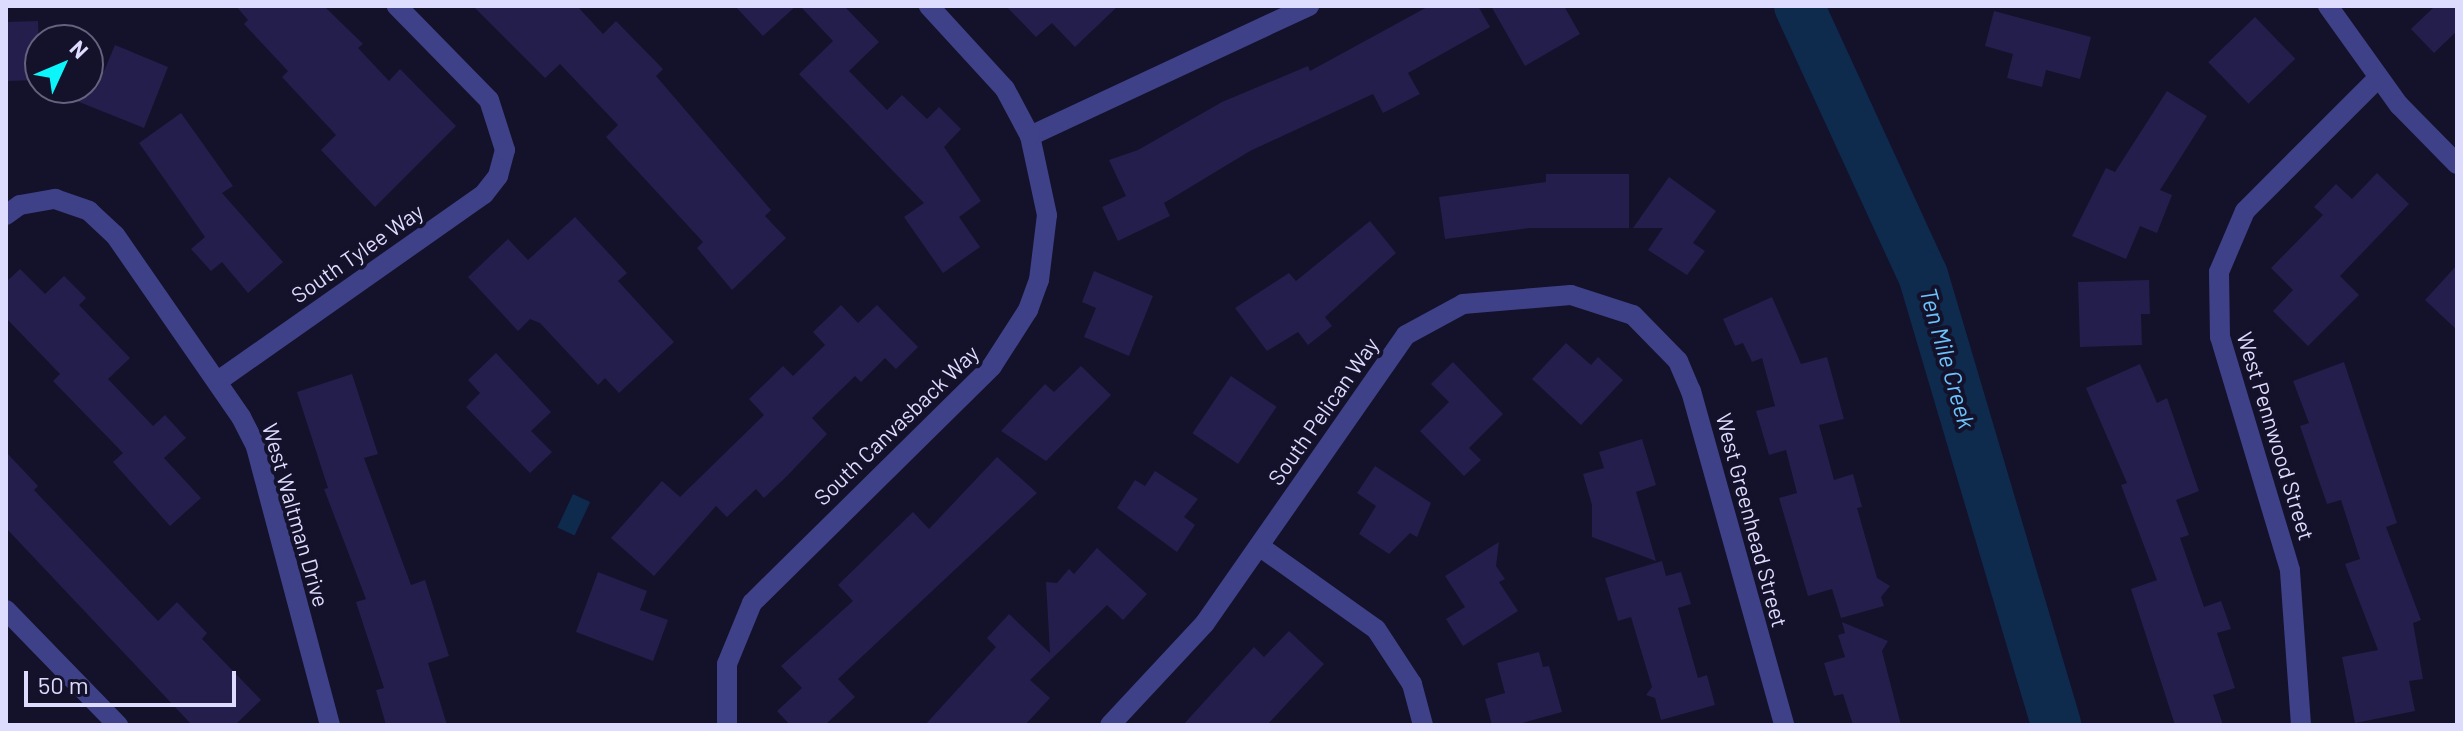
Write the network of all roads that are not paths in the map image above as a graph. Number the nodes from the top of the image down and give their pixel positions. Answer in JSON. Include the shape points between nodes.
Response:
{"nodes":[{"id":1,"x":397,"y":6,"type":"edge"},
{"id":2,"x":929,"y":6,"type":"edge"},
{"id":3,"x":1309,"y":6,"type":"edge"},
{"id":4,"x":2328,"y":6,"type":"edge"},
{"id":5,"x":2378,"y":78,"type":"junction"},
{"id":6,"x":1030,"y":136,"type":"junction"},
{"id":7,"x":2457,"y":164,"type":"edge"},
{"id":8,"x":6,"y":215,"type":"edge"},
{"id":9,"x":1658,"y":335,"type":"joint"},
{"id":10,"x":218,"y":381,"type":"junction"},
{"id":11,"x":1259,"y":546,"type":"junction"},
{"id":12,"x":6,"y":610,"type":"edge"},
{"id":13,"x":118,"y":725,"type":"edge"},
{"id":14,"x":330,"y":725,"type":"edge"},
{"id":15,"x":727,"y":725,"type":"edge"},
{"id":16,"x":1110,"y":725,"type":"edge"},
{"id":17,"x":1423,"y":725,"type":"edge"},
{"id":18,"x":1784,"y":725,"type":"edge"},
{"id":19,"x":2301,"y":725,"type":"edge"}],
"edges":[{"from":1,"to":10,"type":"street","name":"South Tylee Way","via":[[489,100],[505,150],[498,176],[484,194]]},
{"from":2,"to":6,"type":"street","name":"South Canvasback Way","via":[[1005,89]]},
{"from":3,"to":6,"type":"street"},
{"from":4,"to":5,"type":"street"},
{"from":5,"to":7,"type":"street"},
{"from":5,"to":19,"type":"street","name":"West Pennwood Street","via":[[2245,211],[2219,272],[2220,337],[2290,570]]},
{"from":6,"to":15,"type":"street","name":"South Canvasback Way","via":[[1047,215],[1039,280],[1028,310],[992,366],[752,603],[727,664]]},
{"from":8,"to":10,"type":"street","name":"West Waltman Drive","via":[[20,205],[55,199],[89,211],[115,235]]},
{"from":9,"to":11,"type":"street","name":"South Pelican Way","via":[[1633,315],[1571,295],[1496,298],[1433,316],[1406,335],[1384,361]]},
{"from":9,"to":18,"type":"street","name":"West Greenhead Street","via":[[1691,391]]},
{"from":10,"to":14,"type":"street","name":"West Waltman Drive","via":[[256,447]]},
{"from":11,"to":16,"type":"street","name":"South Pelican Way","via":[[1205,623]]},
{"from":11,"to":17,"type":"street","via":[[1376,629],[1412,684]]},
{"from":12,"to":13,"type":"street"}]}
